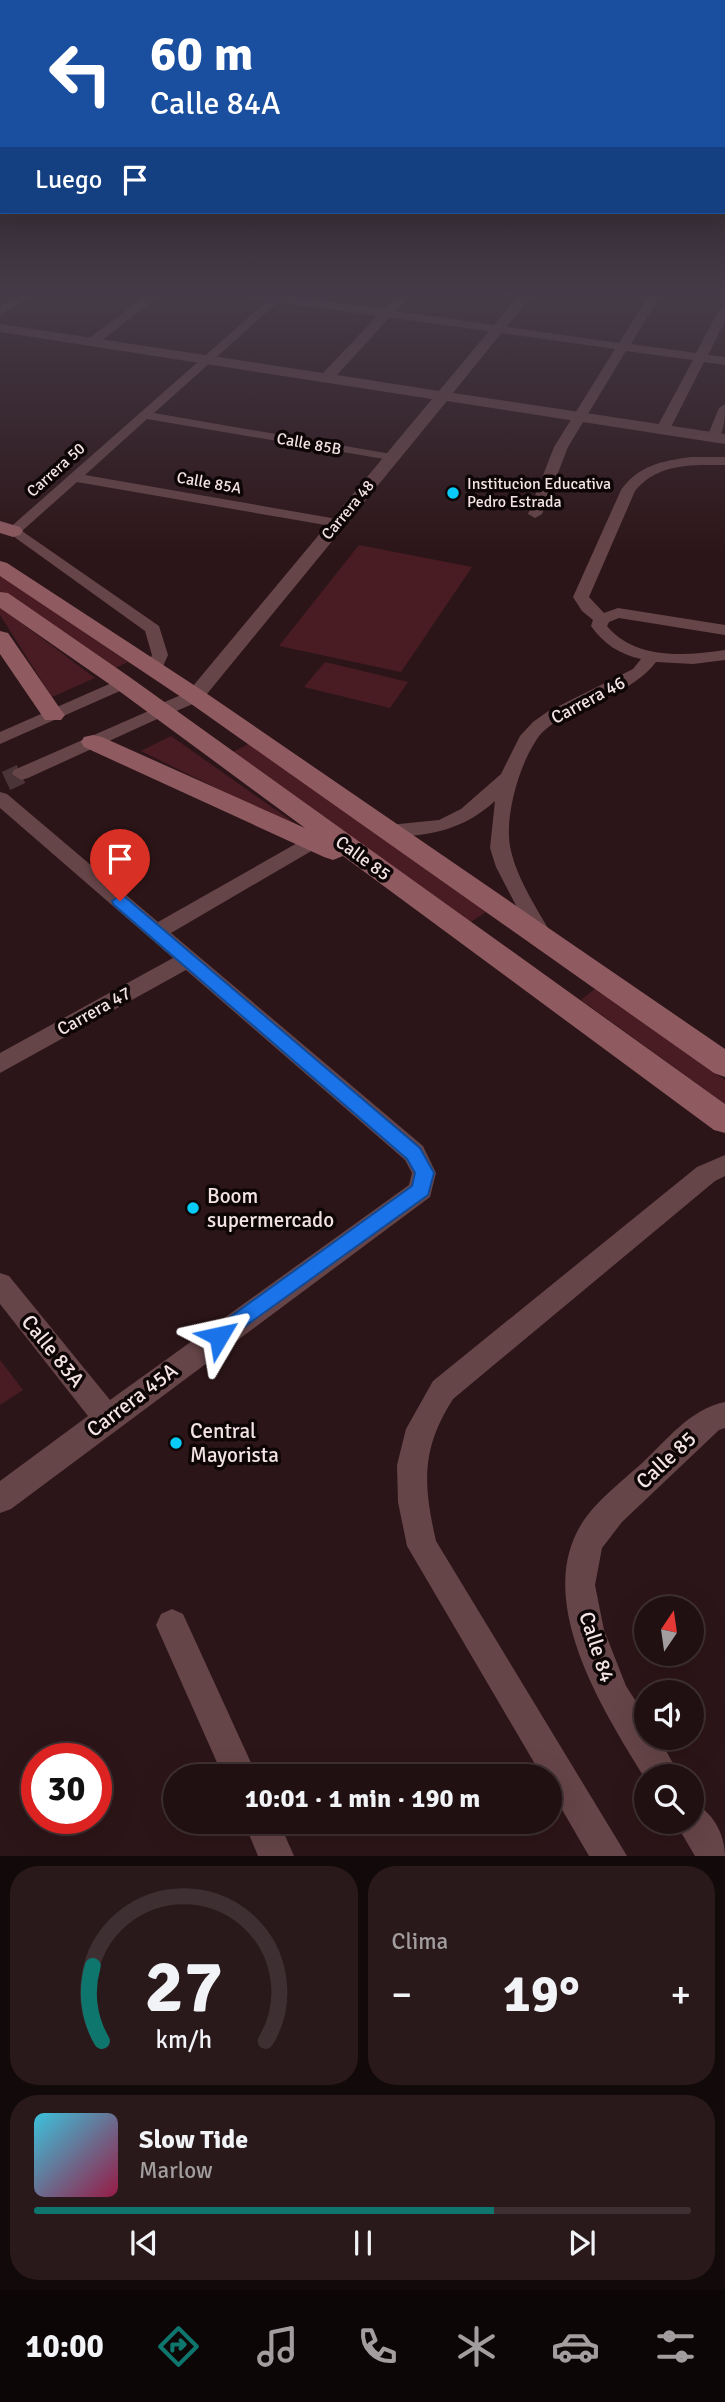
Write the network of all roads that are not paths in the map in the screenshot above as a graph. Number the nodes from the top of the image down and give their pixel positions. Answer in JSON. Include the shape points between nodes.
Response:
{"nodes":[{"id":1,"x":181,"y":382,"type":"edge"},
{"id":2,"x":349,"y":382,"type":"edge"},
{"id":3,"x":455,"y":382,"type":"edge"},
{"id":4,"x":601,"y":382,"type":"edge"},
{"id":5,"x":688,"y":382,"type":"edge"},
{"id":6,"x":443,"y":396,"type":"junction"},
{"id":7,"x":724,"y":408,"type":"edge"},
{"id":8,"x":144,"y":415,"type":"junction"},
{"id":9,"x":579,"y":416,"type":"junction"},
{"id":10,"x":663,"y":429,"type":"junction"},
{"id":11,"x":719,"y":438,"type":"edge"},
{"id":12,"x":391,"y":458,"type":"junction"},
{"id":13,"x":725,"y":461,"type":"edge"},
{"id":14,"x":74,"y":477,"type":"junction"},
{"id":15,"x":535,"y":514,"type":"dead end"},
{"id":16,"x":337,"y":523,"type":"junction"},
{"id":17,"x":6,"y":529,"type":"edge"},
{"id":18,"x":0,"y":567,"type":"edge"},
{"id":19,"x":0,"y":598,"type":"edge"},
{"id":20,"x":602,"y":619,"type":"junction"},
{"id":21,"x":725,"y":630,"type":"edge"},
{"id":22,"x":0,"y":638,"type":"edge"},
{"id":23,"x":652,"y":656,"type":"junction"},
{"id":24,"x":725,"y":656,"type":"edge"},
{"id":25,"x":154,"y":669,"type":"junction"},
{"id":26,"x":123,"y":683,"type":"junction"},
{"id":27,"x":195,"y":696,"type":"junction"},
{"id":28,"x":160,"y":711,"type":"junction"},
{"id":29,"x":53,"y":715,"type":"junction"},
{"id":30,"x":0,"y":739,"type":"edge"},
{"id":31,"x":93,"y":741,"type":"junction"},
{"id":32,"x":509,"y":777,"type":"junction"},
{"id":33,"x":7,"y":784,"type":"edge"},
{"id":34,"x":389,"y":831,"type":"junction"},
{"id":35,"x":313,"y":842,"type":"junction"},
{"id":36,"x":390,"y":878,"type":"junction"},
{"id":37,"x":156,"y":932,"type":"junction"},
{"id":38,"x":542,"y":937,"type":"junction"},
{"id":39,"x":188,"y":959,"type":"junction"},
{"id":40,"x":578,"y":962,"type":"junction"},
{"id":41,"x":542,"y":987,"type":"junction"},
{"id":42,"x":0,"y":1064,"type":"edge"},
{"id":43,"x":725,"y":1065,"type":"edge"},
{"id":44,"x":725,"y":1121,"type":"edge"},
{"id":45,"x":725,"y":1165,"type":"edge"},
{"id":46,"x":0,"y":1284,"type":"edge"},
{"id":47,"x":725,"y":1415,"type":"edge"},
{"id":48,"x":107,"y":1418,"type":"junction"},
{"id":49,"x":0,"y":1499,"type":"edge"},
{"id":50,"x":611,"y":1512,"type":"joint"},
{"id":51,"x":172,"y":1625,"type":"dead end"},
{"id":52,"x":235,"y":1764,"type":"edge"},
{"id":53,"x":656,"y":1764,"type":"edge"},
{"id":54,"x":266,"y":1834,"type":"edge"},
{"id":55,"x":701,"y":1834,"type":"edge"},
{"id":56,"x":276,"y":1856,"type":"edge"},
{"id":57,"x":610,"y":1856,"type":"edge"},
{"id":58,"x":715,"y":1856,"type":"edge"}],
"edges":[{"from":1,"to":8,"type":"street","name":"Carrera 50"},
{"from":2,"to":6,"type":"street"},
{"from":3,"to":6,"type":"street","name":"Carrera 48"},
{"from":4,"to":9,"type":"street"},
{"from":5,"to":10,"type":"street"},
{"from":6,"to":9,"type":"street"},
{"from":6,"to":12,"type":"street","name":"Carrera 48"},
{"from":7,"to":11,"type":"street"},
{"from":8,"to":12,"type":"street","name":"Calle 85B"},
{"from":8,"to":14,"type":"street","name":"Carrera 50"},
{"from":9,"to":10,"type":"street"},
{"from":9,"to":15,"type":"street","via":[[561,447]]},
{"from":10,"to":11,"type":"street"},
{"from":12,"to":16,"type":"street","name":"Carrera 48"},
{"from":13,"to":20,"type":"street","via":[[664,465],[645,473],[628,490],[581,597]]},
{"from":14,"to":16,"type":"street","name":"Calle 85A"},
{"from":14,"to":17,"type":"street","name":"Carrera 50"},
{"from":16,"to":27,"type":"street","name":"Carrera 48"},
{"from":17,"to":25,"type":"street","via":[[153,629],[160,655]]},
{"from":18,"to":25,"type":"main road","name":"Calle 85"},
{"from":19,"to":26,"type":"main road","name":"Calle 85"},
{"from":20,"to":21,"type":"street","via":[[633,614]]},
{"from":20,"to":23,"type":"street","name":"Carrera 46","via":[[599,626],[605,636]]},
{"from":22,"to":29,"type":"main road"},
{"from":23,"to":24,"type":"street","via":[[690,661]]},
{"from":23,"to":32,"type":"street","name":"Carrera 46","via":[[639,673],[539,726],[529,736]]},
{"from":25,"to":27,"type":"main road","name":"Calle 85"},
{"from":26,"to":27,"type":"main road"},
{"from":26,"to":28,"type":"main road","name":"Calle 85"},
{"from":26,"to":29,"type":"street"},
{"from":27,"to":28,"type":"street","name":"Carrera 48"},
{"from":27,"to":34,"type":"main road","name":"Calle 85"},
{"from":28,"to":31,"type":"street"},
{"from":28,"to":36,"type":"main road","name":"Calle 85"},
{"from":29,"to":30,"type":"street"},
{"from":31,"to":33,"type":"street"},
{"from":31,"to":35,"type":"main road"},
{"from":32,"to":34,"type":"street","via":[[460,820],[432,830]]},
{"from":32,"to":38,"type":"street","via":[[500,848]]},
{"from":33,"to":37,"type":"street"},
{"from":34,"to":38,"type":"main road","name":"Calle 85"},
{"from":35,"to":36,"type":"main road"},
{"from":35,"to":37,"type":"street"},
{"from":36,"to":41,"type":"main road","name":"Calle 85"},
{"from":37,"to":39,"type":"street"},
{"from":38,"to":40,"type":"main road","name":"Calle 85"},
{"from":39,"to":42,"type":"street","name":"Carrera 47"},
{"from":39,"to":48,"type":"street","name":"Carrera 45A","via":[[414,1153],[424,1173],[421,1190]]},
{"from":40,"to":41,"type":"main road"},
{"from":40,"to":43,"type":"main road","name":"Calle 85"},
{"from":41,"to":44,"type":"main road","name":"Calle 85"},
{"from":45,"to":57,"type":"street","via":[[706,1174],[443,1390],[427,1412],[412,1448],[411,1498],[422,1546]]},
{"from":46,"to":48,"type":"street","name":"Calle 83A"},
{"from":47,"to":50,"type":"street","name":"Calle 85","via":[[711,1418]]},
{"from":48,"to":49,"type":"street","name":"Carrera 45A"},
{"from":50,"to":53,"type":"street","name":"Calle 84","via":[[587,1541],[579,1585],[587,1630],[614,1697]]},
{"from":51,"to":52,"type":"street"},
{"from":54,"to":56,"type":"street"},
{"from":55,"to":58,"type":"street"}]}
